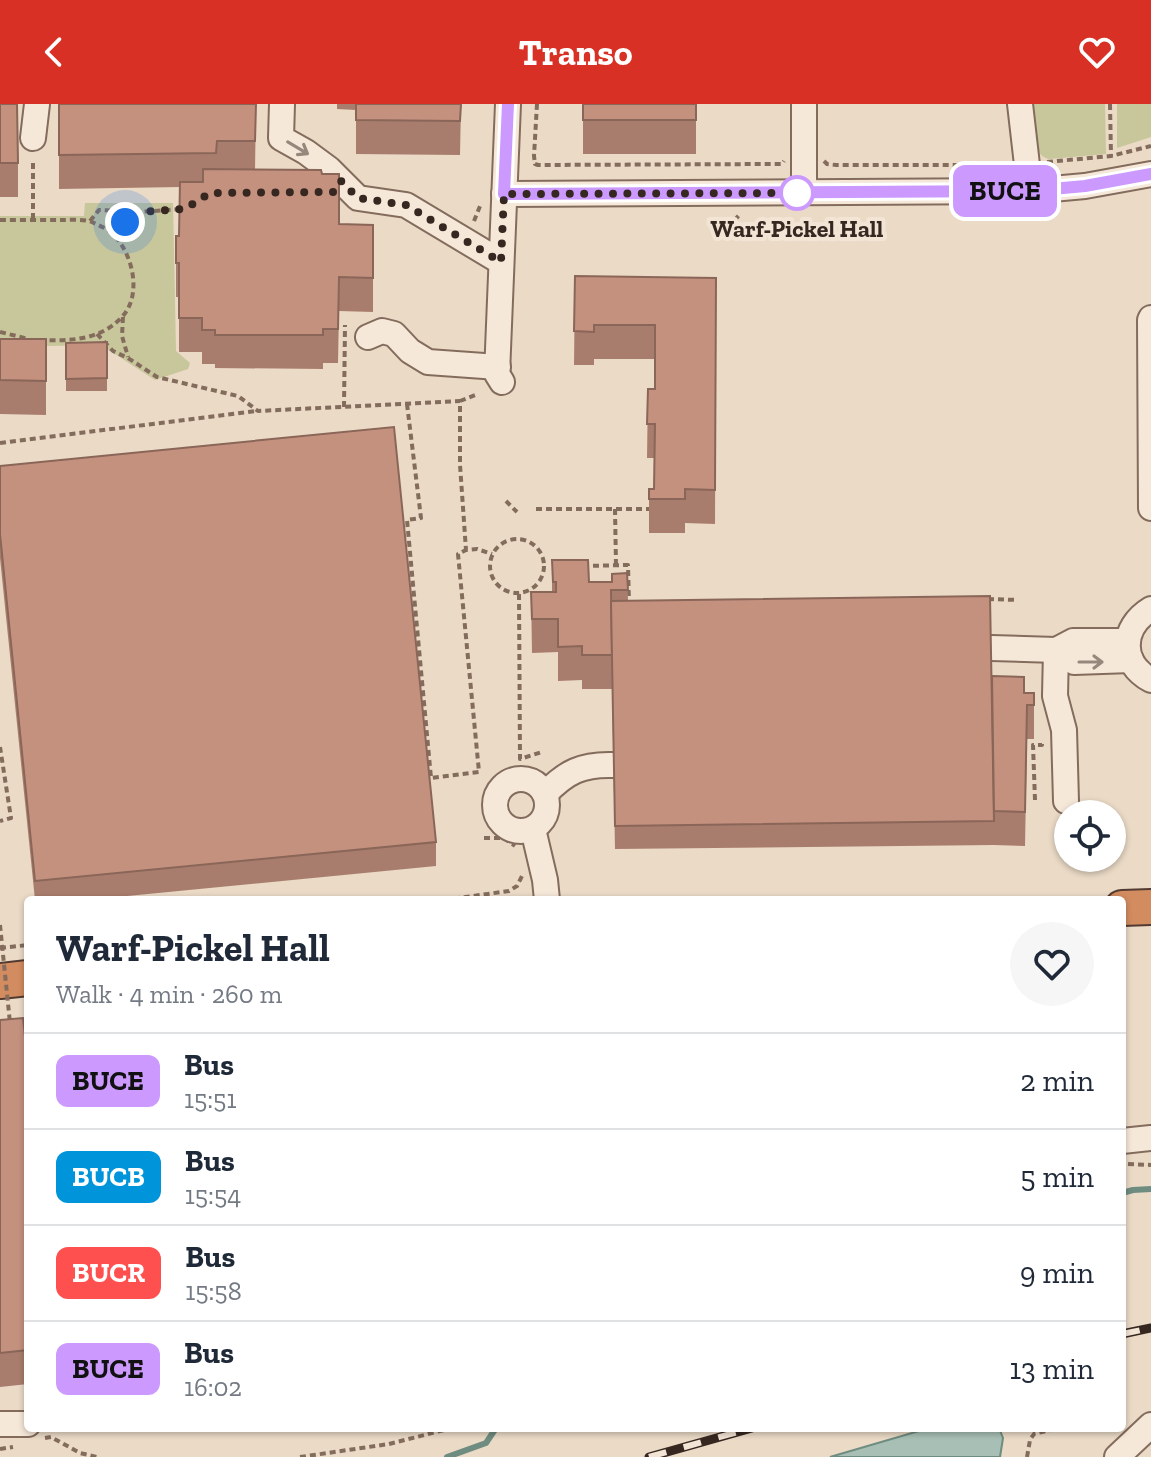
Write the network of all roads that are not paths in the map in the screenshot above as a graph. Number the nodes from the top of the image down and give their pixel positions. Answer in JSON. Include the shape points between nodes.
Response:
{"nodes":[{"id":1,"x":37,"y":104,"type":"edge"},
{"id":2,"x":282,"y":104,"type":"edge"},
{"id":3,"x":508,"y":104,"type":"edge"},
{"id":4,"x":804,"y":104,"type":"edge"},
{"id":5,"x":1020,"y":104,"type":"edge"},
{"id":6,"x":33,"y":138,"type":"dead end"},
{"id":7,"x":1151,"y":174,"type":"edge"},
{"id":8,"x":1030,"y":191,"type":"junction"},
{"id":9,"x":804,"y":193,"type":"junction"},
{"id":10,"x":504,"y":194,"type":"junction"},
{"id":11,"x":501,"y":262,"type":"junction"},
{"id":12,"x":1151,"y":318,"type":"edge"},
{"id":13,"x":368,"y":337,"type":"dead end"},
{"id":14,"x":1151,"y":508,"type":"edge"},
{"id":15,"x":1151,"y":609,"type":"edge"},
{"id":16,"x":991,"y":648,"type":"edge"},
{"id":17,"x":1056,"y":650,"type":"junction"},
{"id":18,"x":1130,"y":650,"type":"junction"},
{"id":19,"x":1151,"y":680,"type":"edge"},
{"id":20,"x":613,"y":765,"type":"edge"},
{"id":21,"x":545,"y":794,"type":"junction"},
{"id":22,"x":1066,"y":800,"type":"edge"},
{"id":23,"x":533,"y":829,"type":"junction"},
{"id":24,"x":547,"y":896,"type":"edge"},
{"id":25,"x":1151,"y":907,"type":"edge"},
{"id":26,"x":1126,"y":908,"type":"edge"},
{"id":27,"x":24,"y":978,"type":"edge"},
{"id":28,"x":0,"y":981,"type":"edge"},
{"id":29,"x":1151,"y":1138,"type":"edge"},
{"id":30,"x":1126,"y":1141,"type":"edge"},
{"id":31,"x":0,"y":1424,"type":"edge"},
{"id":32,"x":1151,"y":1425,"type":"edge"},
{"id":33,"x":29,"y":1436,"type":"edge"},
{"id":34,"x":1117,"y":1457,"type":"edge"}],
"edges":[{"from":1,"to":6,"type":"street"},
{"from":2,"to":11,"type":"street","one_way":true,"via":[[281,138],[329,169],[358,198],[406,205]]},
{"from":3,"to":10,"type":"street"},
{"from":4,"to":9,"type":"street"},
{"from":5,"to":8,"type":"street"},
{"from":7,"to":8,"type":"street"},
{"from":8,"to":9,"type":"street"},
{"from":9,"to":10,"type":"street"},
{"from":10,"to":11,"type":"street"},
{"from":11,"to":13,"type":"street","via":[[500,375],[428,362],[394,334],[382,331]]},
{"from":12,"to":14,"type":"street"},
{"from":15,"to":18,"type":"street","via":[[1134,623]]},
{"from":16,"to":17,"type":"street"},
{"from":17,"to":18,"type":"street","via":[[1073,641]]},
{"from":17,"to":22,"type":"street","via":[[1055,696],[1064,730]]},
{"from":18,"to":19,"type":"street","via":[[1134,667]]},
{"from":20,"to":21,"type":"street","via":[[569,772]]},
{"from":21,"to":23,"type":"street","via":[[548,810]]},
{"from":21,"to":23,"type":"street","via":[[540,786],[515,779],[496,796],[496,814],[508,828]]},
{"from":23,"to":24,"type":"street"},
{"from":25,"to":26,"type":"highway"},
{"from":27,"to":28,"type":"highway"},
{"from":29,"to":30,"type":"street"},
{"from":31,"to":33,"type":"street"},
{"from":32,"to":34,"type":"street"}]}
